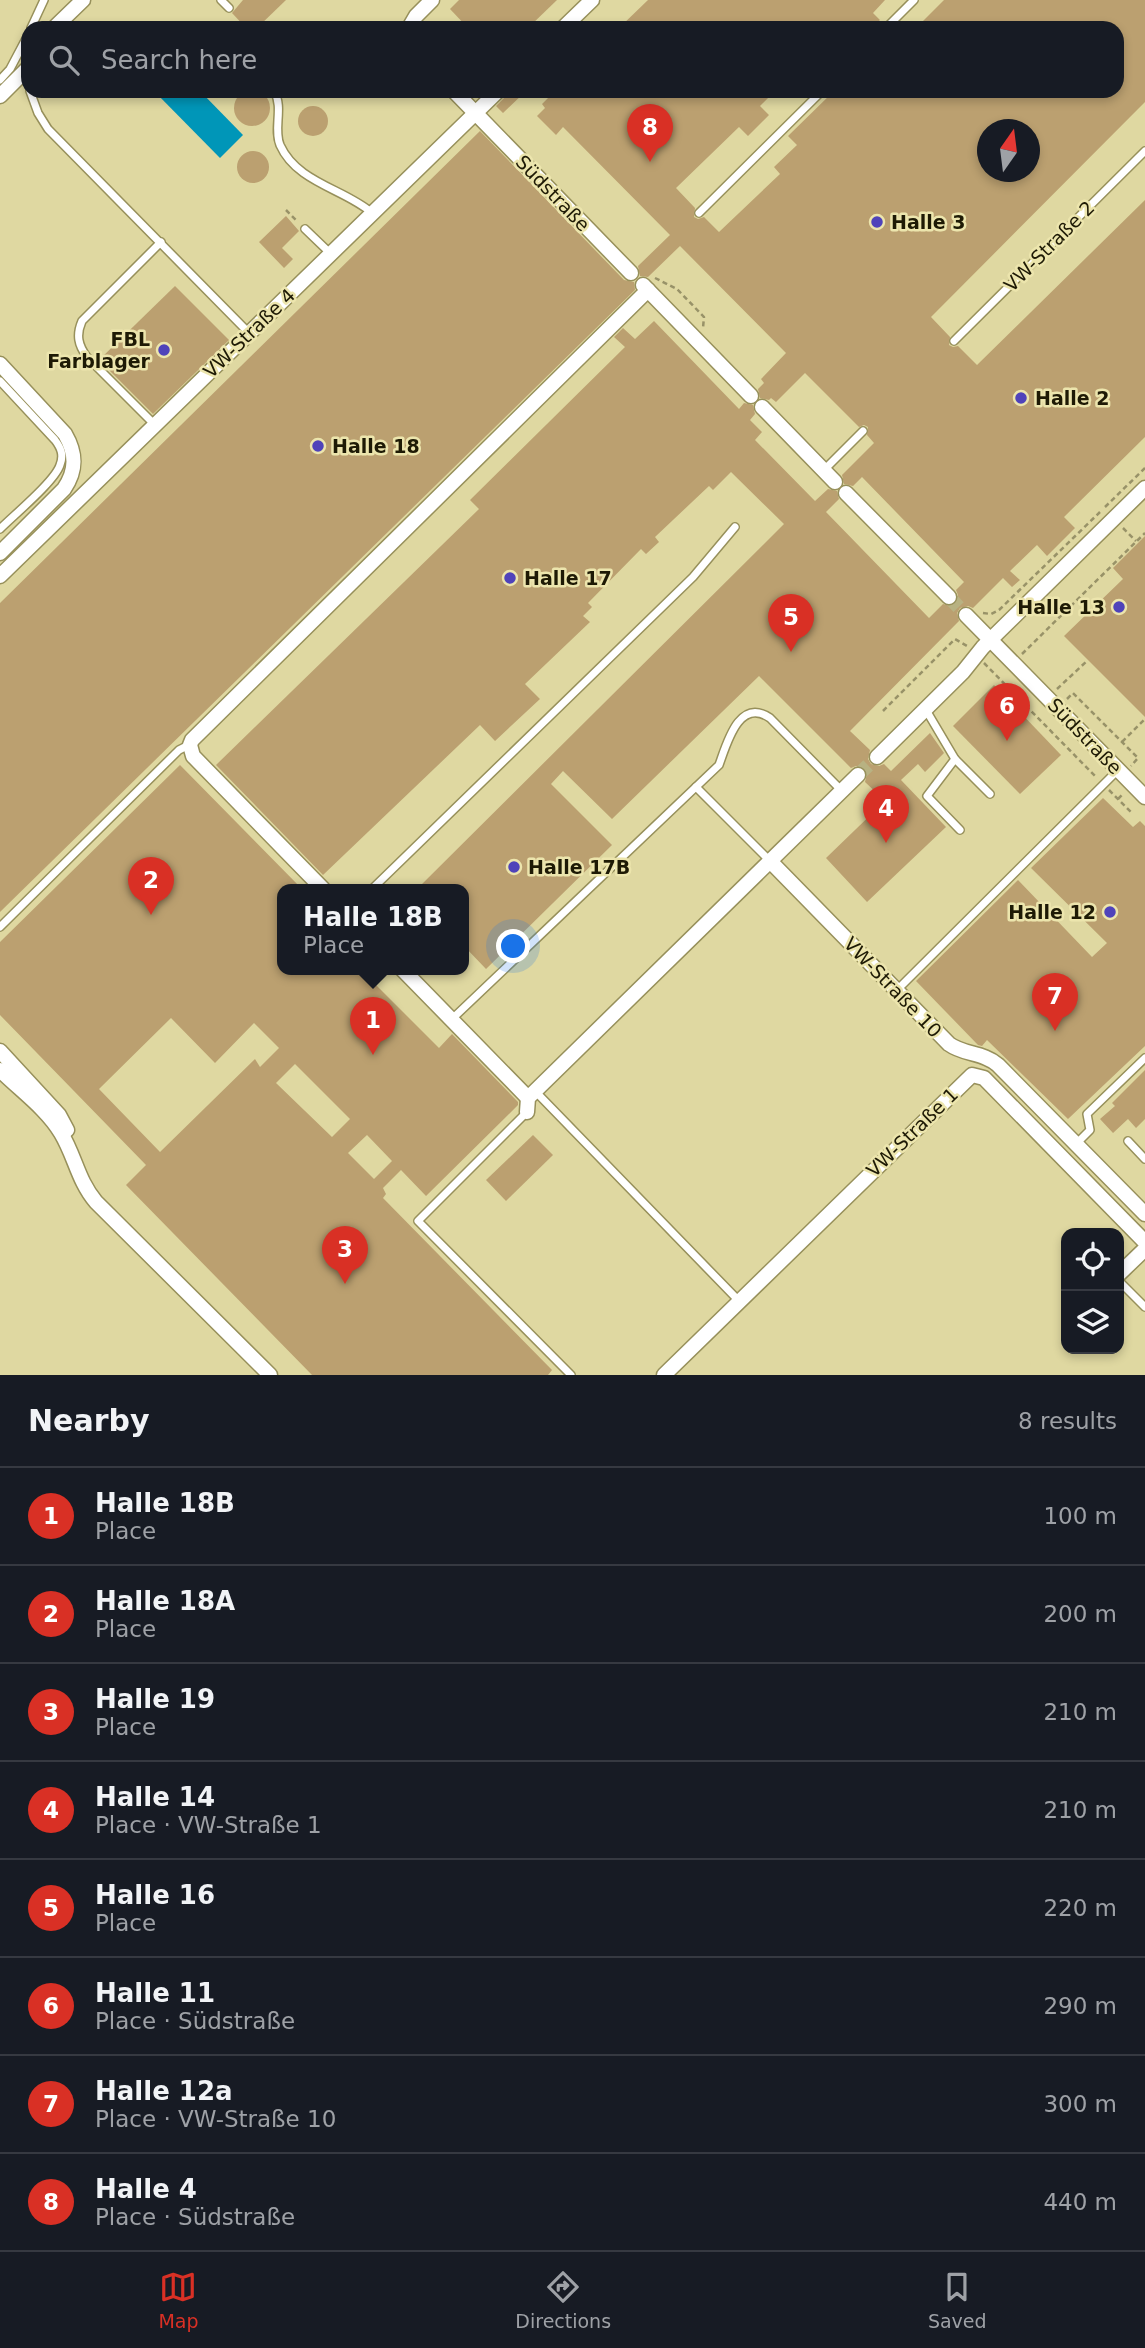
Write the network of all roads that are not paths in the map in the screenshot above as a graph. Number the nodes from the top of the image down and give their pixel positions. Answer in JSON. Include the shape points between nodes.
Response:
{"nodes":[{"id":1,"x":44,"y":0,"type":"edge"},
{"id":2,"x":221,"y":0,"type":"edge"},
{"id":3,"x":432,"y":0,"type":"edge"},
{"id":4,"x":592,"y":0,"type":"edge"},
{"id":5,"x":914,"y":0,"type":"edge"},
{"id":6,"x":81,"y":1,"type":"edge"},
{"id":7,"x":229,"y":8,"type":"dead end"},
{"id":8,"x":34,"y":21,"type":"edge"},
{"id":9,"x":61,"y":21,"type":"edge"},
{"id":10,"x":413,"y":21,"type":"edge"},
{"id":11,"x":570,"y":21,"type":"edge"},
{"id":12,"x":893,"y":21,"type":"edge"},
{"id":13,"x":21,"y":48,"type":"edge"},
{"id":14,"x":21,"y":75,"type":"edge"},
{"id":15,"x":0,"y":80,"type":"edge"},
{"id":16,"x":0,"y":96,"type":"edge"},
{"id":17,"x":32,"y":98,"type":"edge"},
{"id":18,"x":277,"y":98,"type":"edge"},
{"id":19,"x":461,"y":98,"type":"edge"},
{"id":20,"x":491,"y":98,"type":"edge"},
{"id":21,"x":815,"y":98,"type":"edge"},
{"id":22,"x":476,"y":113,"type":"junction"},
{"id":23,"x":1145,"y":150,"type":"edge"},
{"id":24,"x":373,"y":213,"type":"junction"},
{"id":25,"x":699,"y":213,"type":"dead end"},
{"id":26,"x":306,"y":229,"type":"road end"},
{"id":27,"x":161,"y":242,"type":"junction"},
{"id":28,"x":331,"y":254,"type":"junction"},
{"id":29,"x":631,"y":273,"type":"dead end"},
{"id":30,"x":249,"y":334,"type":"junction"},
{"id":31,"x":954,"y":341,"type":"dead end"},
{"id":32,"x":0,"y":364,"type":"edge"},
{"id":33,"x":0,"y":382,"type":"edge"},
{"id":34,"x":751,"y":396,"type":"dead end"},
{"id":35,"x":762,"y":407,"type":"dead end"},
{"id":36,"x":155,"y":425,"type":"junction"},
{"id":37,"x":863,"y":431,"type":"dead end"},
{"id":38,"x":824,"y":470,"type":"junction"},
{"id":39,"x":1145,"y":488,"type":"edge"},
{"id":40,"x":735,"y":527,"type":"dead end"},
{"id":41,"x":0,"y":528,"type":"edge"},
{"id":42,"x":0,"y":553,"type":"edge"},
{"id":43,"x":0,"y":576,"type":"edge"},
{"id":44,"x":949,"y":597,"type":"tunnel mouth"},
{"id":45,"x":972,"y":613,"type":"tunnel mouth"},
{"id":46,"x":990,"y":639,"type":"junction"},
{"id":47,"x":926,"y":709,"type":"junction"},
{"id":48,"x":190,"y":745,"type":"junction"},
{"id":49,"x":877,"y":757,"type":"tunnel mouth"},
{"id":50,"x":955,"y":759,"type":"junction"},
{"id":51,"x":1118,"y":770,"type":"junction"},
{"id":52,"x":858,"y":775,"type":"tunnel mouth"},
{"id":53,"x":696,"y":787,"type":"junction"},
{"id":54,"x":842,"y":791,"type":"junction"},
{"id":55,"x":990,"y":794,"type":"dead end"},
{"id":56,"x":1144,"y":795,"type":"edge"},
{"id":57,"x":960,"y":830,"type":"dead end"},
{"id":58,"x":770,"y":861,"type":"junction"},
{"id":59,"x":318,"y":884,"type":"edge"},
{"id":60,"x":377,"y":884,"type":"edge"},
{"id":61,"x":0,"y":927,"type":"edge"},
{"id":62,"x":408,"y":975,"type":"edge"},
{"id":63,"x":896,"y":991,"type":"junction"},
{"id":64,"x":452,"y":1019,"type":"junction"},
{"id":65,"x":0,"y":1051,"type":"edge"},
{"id":66,"x":1145,"y":1058,"type":"edge"},
{"id":67,"x":0,"y":1070,"type":"edge"},
{"id":68,"x":530,"y":1100,"type":"junction"},
{"id":69,"x":1046,"y":1114,"type":"junction"},
{"id":70,"x":1032,"y":1127,"type":"junction"},
{"id":71,"x":1128,"y":1141,"type":"dead end"},
{"id":72,"x":66,"y":1142,"type":"junction"},
{"id":73,"x":1076,"y":1144,"type":"junction"},
{"id":74,"x":1145,"y":1158,"type":"edge"},
{"id":75,"x":1143,"y":1207,"type":"edge"},
{"id":76,"x":1145,"y":1242,"type":"edge"},
{"id":77,"x":1145,"y":1249,"type":"edge"},
{"id":78,"x":1124,"y":1269,"type":"edge"},
{"id":79,"x":1124,"y":1286,"type":"edge"},
{"id":80,"x":739,"y":1301,"type":"junction"},
{"id":81,"x":1145,"y":1307,"type":"edge"},
{"id":82,"x":270,"y":1375,"type":"edge"},
{"id":83,"x":571,"y":1375,"type":"edge"},
{"id":84,"x":664,"y":1375,"type":"edge"}],
"edges":[{"from":1,"to":8,"type":"lane"},
{"from":2,"to":7,"type":"lane"},
{"from":3,"to":10,"type":"street"},
{"from":4,"to":11,"type":"street"},
{"from":5,"to":12,"type":"lane"},
{"from":6,"to":9,"type":"street"},
{"from":13,"to":15,"type":"lane"},
{"from":14,"to":16,"type":"street"},
{"from":17,"to":27,"type":"lane","via":[[48,129]]},
{"from":18,"to":24,"type":"lane","via":[[278,136],[289,157],[315,181]]},
{"from":19,"to":22,"type":"street","name":"Südstraße"},
{"from":20,"to":22,"type":"street","name":"VW-Straße 4"},
{"from":21,"to":25,"type":"lane"},
{"from":22,"to":24,"type":"street","name":"VW-Straße 4"},
{"from":22,"to":29,"type":"street","name":"Südstraße"},
{"from":23,"to":31,"type":"lane","name":"VW-Straße 2"},
{"from":24,"to":28,"type":"street","name":"VW-Straße 4"},
{"from":26,"to":28,"type":"lane"},
{"from":27,"to":30,"type":"lane"},
{"from":27,"to":36,"type":"lane","via":[[82,321],[78,338],[87,357]]},
{"from":28,"to":30,"type":"street","name":"VW-Straße 4"},
{"from":30,"to":36,"type":"street","name":"VW-Straße 4"},
{"from":32,"to":42,"type":"street","via":[[57,424],[72,448],[74,461],[64,489]]},
{"from":33,"to":41,"type":"lane","via":[[60,446],[62,457],[56,473]]},
{"from":34,"to":48,"type":"street","via":[[645,287],[195,735]]},
{"from":35,"to":38,"type":"street"},
{"from":36,"to":43,"type":"street","name":"VW-Straße 4"},
{"from":37,"to":38,"type":"lane"},
{"from":38,"to":44,"type":"street"},
{"from":39,"to":46,"type":"street"},
{"from":40,"to":60,"type":"lane","via":[[693,577]]},
{"from":45,"to":46,"type":"street","name":"Südstraße"},
{"from":46,"to":47,"type":"street"},
{"from":46,"to":51,"type":"street","name":"Südstraße"},
{"from":47,"to":49,"type":"street"},
{"from":47,"to":50,"type":"lane"},
{"from":48,"to":59,"type":"street","via":[[193,756]]},
{"from":48,"to":61,"type":"lane","via":[[179,750]]},
{"from":50,"to":55,"type":"lane"},
{"from":50,"to":57,"type":"lane","via":[[927,796]]},
{"from":51,"to":56,"type":"street","name":"Südstraße"},
{"from":51,"to":63,"type":"lane"},
{"from":52,"to":54,"type":"street"},
{"from":53,"to":54,"type":"lane","via":[[719,765],[734,726],[754,713],[771,718]]},
{"from":53,"to":58,"type":"lane"},
{"from":53,"to":64,"type":"lane"},
{"from":54,"to":58,"type":"street"},
{"from":58,"to":63,"type":"street","name":"VW-Straße 10"},
{"from":58,"to":68,"type":"street"},
{"from":62,"to":64,"type":"street"},
{"from":63,"to":69,"type":"street","name":"VW-Straße 10","via":[[949,1045],[992,1060]]},
{"from":64,"to":68,"type":"street"},
{"from":65,"to":72,"type":"street","via":[[60,1115]]},
{"from":66,"to":73,"type":"lane","via":[[1087,1114],[1090,1130]]},
{"from":67,"to":72,"type":"street","via":[[56,1125]]},
{"from":68,"to":80,"type":"lane"},
{"from":68,"to":83,"type":"lane","via":[[418,1221]]},
{"from":69,"to":70,"type":"lane"},
{"from":69,"to":73,"type":"street","name":"VW-Straße 10"},
{"from":70,"to":76,"type":"street","name":"VW-Straße 1"},
{"from":70,"to":80,"type":"street","name":"VW-Straße 1","via":[[984,1079],[968,1077]]},
{"from":71,"to":74,"type":"lane"},
{"from":72,"to":82,"type":"street","via":[[82,1184],[96,1202]]},
{"from":73,"to":75,"type":"street","name":"VW-Straße 10"},
{"from":77,"to":78,"type":"street"},
{"from":79,"to":81,"type":"lane"},
{"from":80,"to":84,"type":"street","name":"VW-Straße 1"}]}
